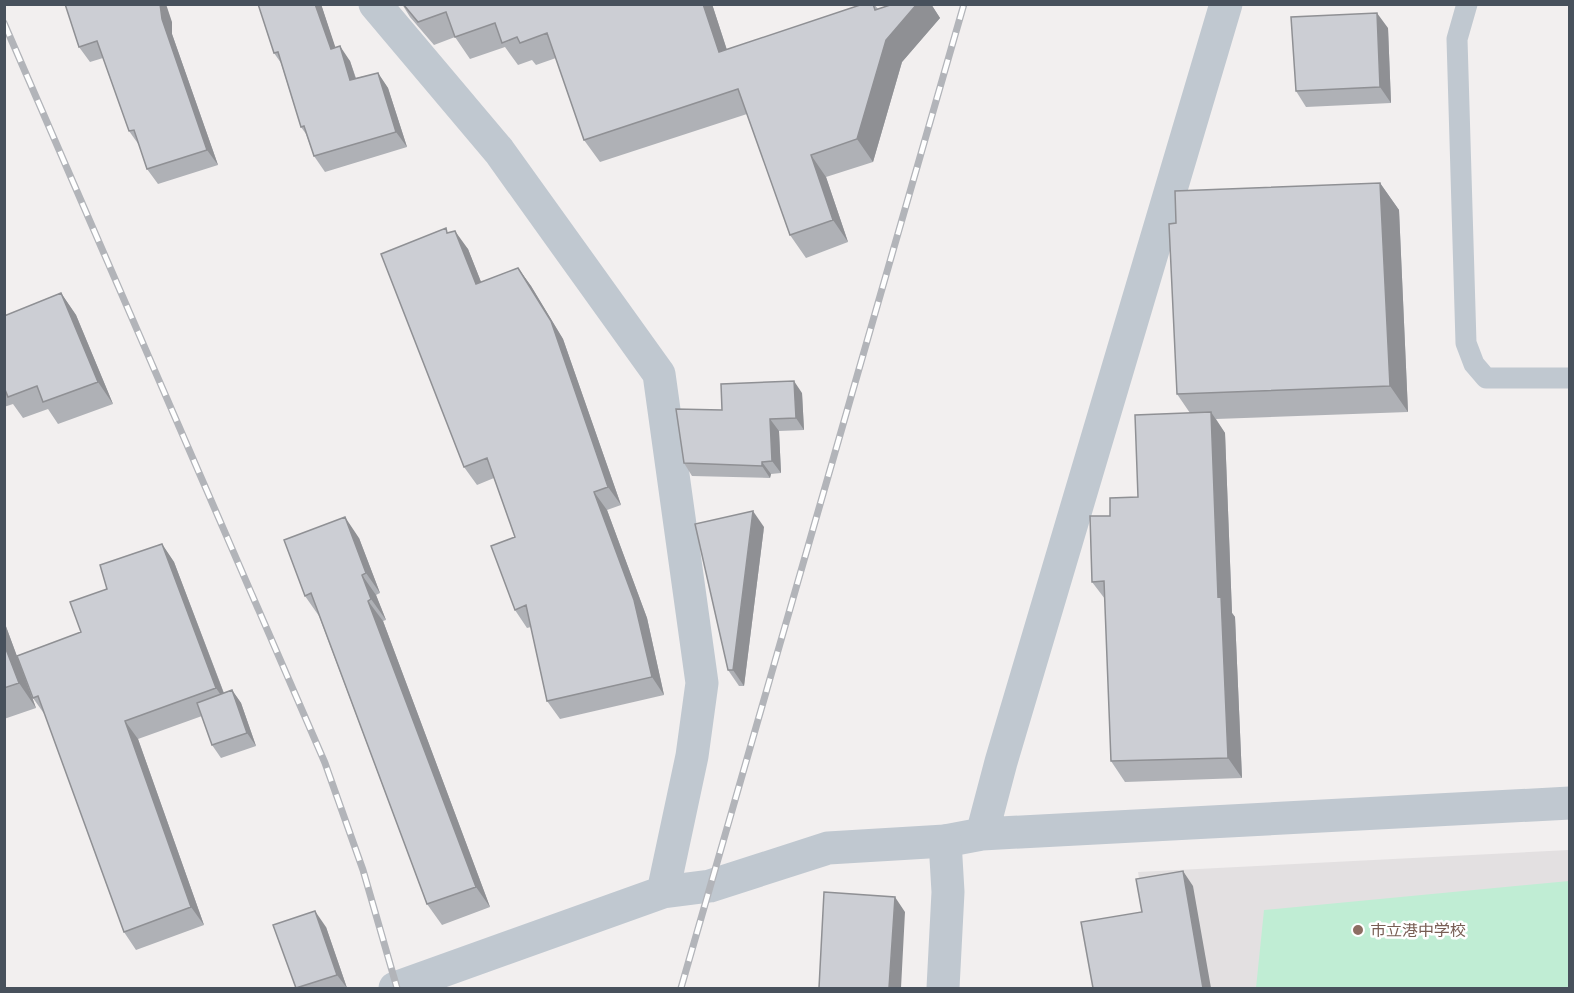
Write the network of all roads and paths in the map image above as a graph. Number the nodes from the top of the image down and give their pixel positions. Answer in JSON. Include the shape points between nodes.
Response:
{"nodes":[{"id":1,"x":375,"y":4,"type":"edge"},
{"id":2,"x":1226,"y":4,"type":"edge"},
{"id":3,"x":1467,"y":4,"type":"edge"},
{"id":4,"x":1569,"y":378,"type":"edge"},
{"id":5,"x":1569,"y":802,"type":"edge"},
{"id":6,"x":982,"y":834,"type":"junction"},
{"id":7,"x":945,"y":841,"type":"junction"},
{"id":8,"x":663,"y":892,"type":"junction"},
{"id":9,"x":395,"y":988,"type":"edge"},
{"id":10,"x":943,"y":988,"type":"edge"}],
"edges":[{"from":1,"to":8,"type":"street","via":[[499,151],[659,374],[702,682],[692,756]]},
{"from":2,"to":6,"type":"street","via":[[1000,762]]},
{"from":3,"to":4,"type":"lane","via":[[1457,39],[1466,343],[1474,364],[1486,378]]},
{"from":5,"to":6,"type":"street"},
{"from":6,"to":7,"type":"street"},
{"from":7,"to":8,"type":"street","via":[[828,848],[710,886]]},
{"from":7,"to":10,"type":"street","via":[[948,892]]},
{"from":8,"to":9,"type":"street"}]}
